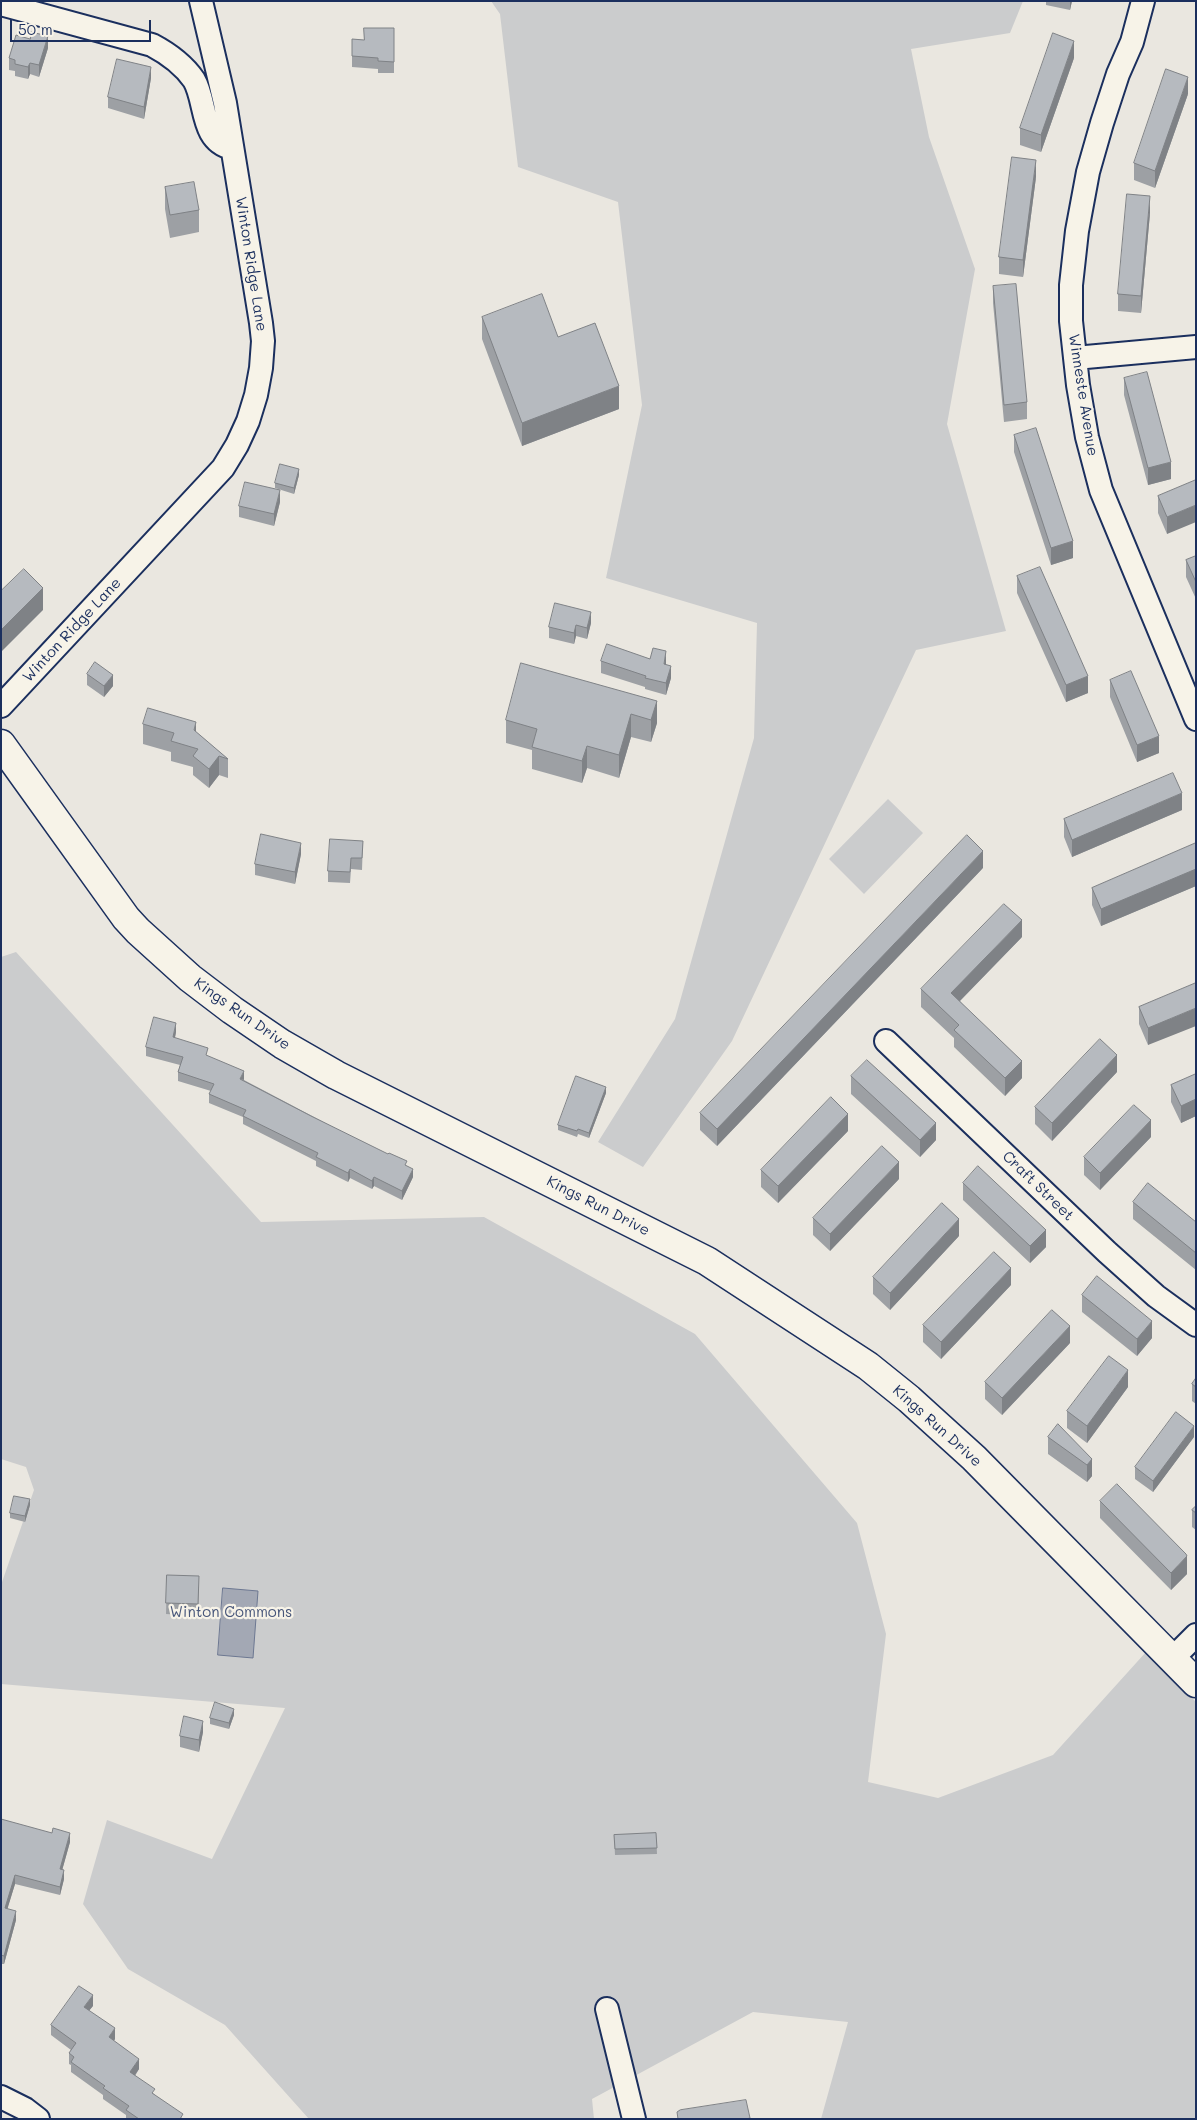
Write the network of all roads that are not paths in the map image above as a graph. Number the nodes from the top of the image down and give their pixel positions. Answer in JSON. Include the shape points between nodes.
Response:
{"nodes":[{"id":1,"x":201,"y":1,"type":"edge"},
{"id":2,"x":1143,"y":1,"type":"edge"},
{"id":3,"x":1,"y":4,"type":"edge"},
{"id":4,"x":232,"y":148,"type":"junction"},
{"id":5,"x":1196,"y":347,"type":"edge"},
{"id":6,"x":1075,"y":358,"type":"junction"},
{"id":7,"x":1,"y":706,"type":"edge"},
{"id":8,"x":1196,"y":719,"type":"edge"},
{"id":9,"x":1,"y":744,"type":"edge"},
{"id":10,"x":886,"y":1041,"type":"dead end"},
{"id":11,"x":1196,"y":1325,"type":"edge"},
{"id":12,"x":1196,"y":1635,"type":"edge"},
{"id":13,"x":1172,"y":1659,"type":"junction"},
{"id":14,"x":1196,"y":1683,"type":"edge"},
{"id":15,"x":607,"y":2009,"type":"dead end"},
{"id":16,"x":1,"y":2097,"type":"edge"},
{"id":17,"x":38,"y":2119,"type":"edge"},
{"id":18,"x":634,"y":2119,"type":"edge"}],
"edges":[{"from":1,"to":4,"type":"street","name":"Winton Ridge Lane"},
{"from":2,"to":6,"type":"street","name":"Winneste Avenue","via":[[1132,42],[1104,114],[1088,172],[1071,285]]},
{"from":3,"to":4,"type":"street","via":[[152,45],[169,54],[194,82],[210,131]]},
{"from":4,"to":7,"type":"street","name":"Winton Ridge Lane","via":[[262,323],[261,368],[248,421],[223,468]]},
{"from":5,"to":6,"type":"street"},
{"from":6,"to":8,"type":"street","name":"Winneste Avenue","via":[[1088,438],[1101,490]]},
{"from":9,"to":13,"type":"street","name":"Kings Run Drive","via":[[126,918],[190,978],[282,1044],[336,1075],[707,1261],[868,1366],[974,1458]]},
{"from":10,"to":11,"type":"street","name":"Craft Street","via":[[1107,1252],[1156,1296]]},
{"from":12,"to":13,"type":"street"},
{"from":13,"to":14,"type":"street","name":"Kings Run Drive"},
{"from":15,"to":18,"type":"street"},
{"from":16,"to":17,"type":"street"}]}
